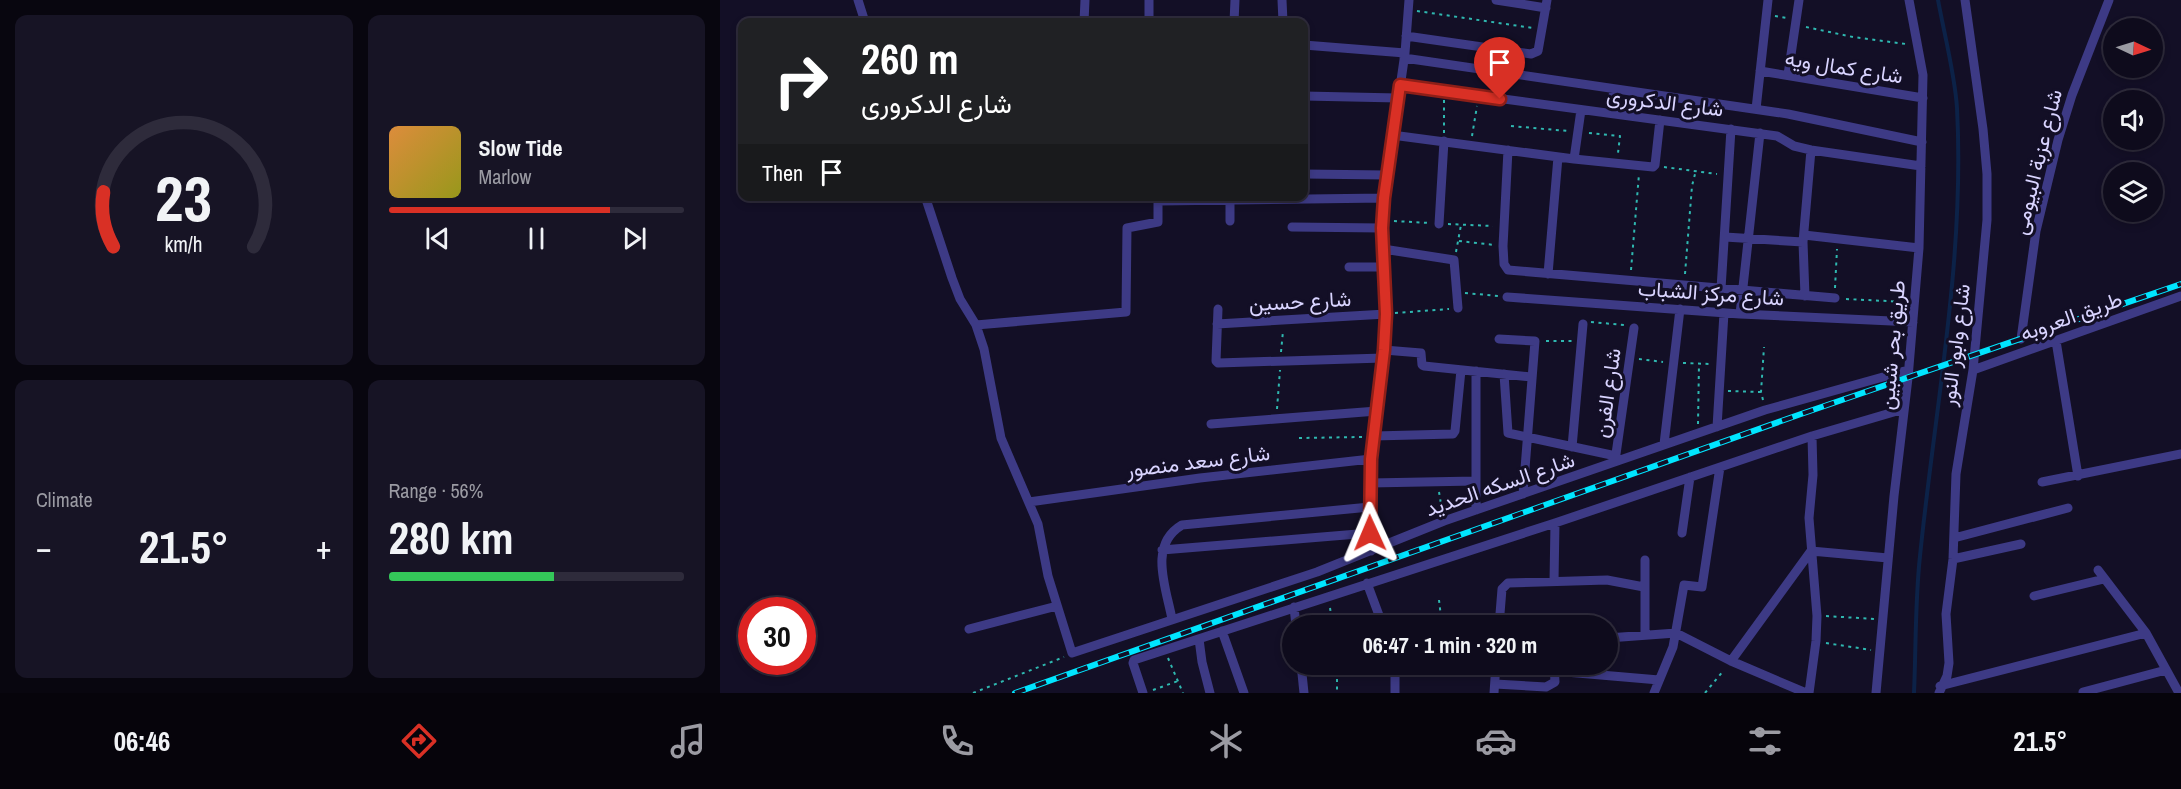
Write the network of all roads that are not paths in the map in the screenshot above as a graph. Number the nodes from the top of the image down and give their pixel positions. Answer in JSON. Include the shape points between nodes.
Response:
{"nodes":[{"id":1,"x":858,"y":0,"type":"edge"},
{"id":2,"x":1085,"y":0,"type":"edge"},
{"id":3,"x":1149,"y":0,"type":"edge"},
{"id":4,"x":1235,"y":0,"type":"edge"},
{"id":5,"x":1282,"y":0,"type":"edge"},
{"id":6,"x":1496,"y":0,"type":"edge"},
{"id":7,"x":1768,"y":0,"type":"edge"},
{"id":8,"x":1799,"y":0,"type":"edge"},
{"id":9,"x":1909,"y":0,"type":"edge"},
{"id":10,"x":1965,"y":0,"type":"edge"},
{"id":11,"x":2109,"y":0,"type":"edge"},
{"id":12,"x":1547,"y":4,"type":"edge"},
{"id":13,"x":1409,"y":5,"type":"edge"},
{"id":14,"x":864,"y":18,"type":"edge"},
{"id":15,"x":1084,"y":18,"type":"edge"},
{"id":16,"x":1149,"y":18,"type":"edge"},
{"id":17,"x":1234,"y":18,"type":"edge"},
{"id":18,"x":1283,"y":18,"type":"edge"},
{"id":19,"x":1406,"y":36,"type":"junction"},
{"id":20,"x":1308,"y":45,"type":"edge"},
{"id":21,"x":1404,"y":56,"type":"junction"},
{"id":22,"x":1760,"y":71,"type":"junction"},
{"id":23,"x":1788,"y":75,"type":"junction"},
{"id":24,"x":1400,"y":85,"type":"junction"},
{"id":25,"x":1614,"y":90,"type":"junction"},
{"id":26,"x":1308,"y":96,"type":"edge"},
{"id":27,"x":1398,"y":98,"type":"junction"},
{"id":28,"x":1923,"y":98,"type":"junction"},
{"id":29,"x":1756,"y":109,"type":"junction"},
{"id":30,"x":1581,"y":110,"type":"junction"},
{"id":31,"x":1610,"y":113,"type":"junction"},
{"id":32,"x":1660,"y":120,"type":"junction"},
{"id":33,"x":1731,"y":129,"type":"junction"},
{"id":34,"x":1760,"y":133,"type":"junction"},
{"id":35,"x":1392,"y":135,"type":"junction"},
{"id":36,"x":1444,"y":141,"type":"junction"},
{"id":37,"x":1922,"y":142,"type":"junction"},
{"id":38,"x":1508,"y":150,"type":"junction"},
{"id":39,"x":1810,"y":150,"type":"junction"},
{"id":40,"x":1558,"y":157,"type":"junction"},
{"id":41,"x":1574,"y":159,"type":"junction"},
{"id":42,"x":1921,"y":166,"type":"junction"},
{"id":43,"x":1308,"y":174,"type":"edge"},
{"id":44,"x":1386,"y":175,"type":"junction"},
{"id":45,"x":1308,"y":198,"type":"edge"},
{"id":46,"x":1384,"y":198,"type":"junction"},
{"id":47,"x":927,"y":201,"type":"edge"},
{"id":48,"x":1158,"y":201,"type":"edge"},
{"id":49,"x":1230,"y":201,"type":"edge"},
{"id":50,"x":1230,"y":221,"type":"dead end"},
{"id":51,"x":1382,"y":224,"type":"junction"},
{"id":52,"x":1439,"y":224,"type":"road end"},
{"id":53,"x":1292,"y":227,"type":"dead end"},
{"id":54,"x":1725,"y":237,"type":"junction"},
{"id":55,"x":1804,"y":238,"type":"junction"},
{"id":56,"x":1748,"y":239,"type":"junction"},
{"id":57,"x":1919,"y":248,"type":"junction"},
{"id":58,"x":1383,"y":249,"type":"junction"},
{"id":59,"x":1349,"y":267,"type":"dead end"},
{"id":60,"x":1384,"y":267,"type":"junction"},
{"id":61,"x":1548,"y":274,"type":"junction"},
{"id":62,"x":1721,"y":290,"type":"junction"},
{"id":63,"x":1743,"y":291,"type":"junction"},
{"id":64,"x":1805,"y":296,"type":"junction"},
{"id":65,"x":2181,"y":296,"type":"edge"},
{"id":66,"x":1507,"y":297,"type":"road end"},
{"id":67,"x":1835,"y":298,"type":"road end"},
{"id":68,"x":1458,"y":308,"type":"road end"},
{"id":69,"x":1218,"y":309,"type":"dead end"},
{"id":70,"x":1680,"y":309,"type":"junction"},
{"id":71,"x":1724,"y":313,"type":"junction"},
{"id":72,"x":1386,"y":314,"type":"junction"},
{"id":73,"x":1740,"y":314,"type":"junction"},
{"id":74,"x":1913,"y":322,"type":"junction"},
{"id":75,"x":1217,"y":324,"type":"junction"},
{"id":76,"x":1583,"y":324,"type":"road end"},
{"id":77,"x":976,"y":326,"type":"junction"},
{"id":78,"x":1634,"y":328,"type":"road end"},
{"id":79,"x":1499,"y":339,"type":"dead end"},
{"id":80,"x":2021,"y":339,"type":"dead end"},
{"id":81,"x":2056,"y":341,"type":"junction"},
{"id":82,"x":1383,"y":354,"type":"junction"},
{"id":83,"x":1461,"y":370,"type":"junction"},
{"id":84,"x":1908,"y":370,"type":"junction"},
{"id":85,"x":1973,"y":370,"type":"junction"},
{"id":86,"x":1476,"y":371,"type":"junction"},
{"id":87,"x":1504,"y":374,"type":"junction"},
{"id":88,"x":1531,"y":377,"type":"junction"},
{"id":89,"x":1904,"y":409,"type":"junction"},
{"id":90,"x":1377,"y":411,"type":"junction"},
{"id":91,"x":1211,"y":424,"type":"dead end"},
{"id":92,"x":1717,"y":427,"type":"junction"},
{"id":93,"x":1374,"y":436,"type":"junction"},
{"id":94,"x":1812,"y":436,"type":"junction"},
{"id":95,"x":1526,"y":437,"type":"junction"},
{"id":96,"x":1664,"y":444,"type":"junction"},
{"id":97,"x":1572,"y":447,"type":"junction"},
{"id":98,"x":2181,"y":454,"type":"edge"},
{"id":99,"x":1371,"y":459,"type":"junction"},
{"id":100,"x":1616,"y":460,"type":"junction"},
{"id":101,"x":1720,"y":467,"type":"junction"},
{"id":102,"x":2078,"y":476,"type":"junction"},
{"id":103,"x":1690,"y":477,"type":"junction"},
{"id":104,"x":1476,"y":481,"type":"junction"},
{"id":105,"x":2042,"y":482,"type":"dead end"},
{"id":106,"x":1370,"y":483,"type":"junction"},
{"id":107,"x":1523,"y":494,"type":"junction"},
{"id":108,"x":1029,"y":502,"type":"junction"},
{"id":109,"x":1370,"y":507,"type":"junction"},
{"id":110,"x":2068,"y":508,"type":"dead end"},
{"id":111,"x":1476,"y":510,"type":"junction"},
{"id":112,"x":1555,"y":523,"type":"junction"},
{"id":113,"x":1370,"y":533,"type":"junction"},
{"id":114,"x":1682,"y":533,"type":"dead end"},
{"id":115,"x":1953,"y":538,"type":"junction"},
{"id":116,"x":2021,"y":544,"type":"dead end"},
{"id":117,"x":1162,"y":550,"type":"junction"},
{"id":118,"x":1371,"y":551,"type":"junction"},
{"id":119,"x":1811,"y":551,"type":"junction"},
{"id":120,"x":1888,"y":558,"type":"junction"},
{"id":121,"x":1953,"y":559,"type":"junction"},
{"id":122,"x":1645,"y":560,"type":"dead end"},
{"id":123,"x":2098,"y":570,"type":"dead end"},
{"id":124,"x":2104,"y":579,"type":"junction"},
{"id":125,"x":1554,"y":582,"type":"junction"},
{"id":126,"x":1367,"y":583,"type":"junction"},
{"id":127,"x":1644,"y":586,"type":"junction"},
{"id":128,"x":2034,"y":596,"type":"dead end"},
{"id":129,"x":1057,"y":606,"type":"junction"},
{"id":130,"x":1294,"y":607,"type":"junction"},
{"id":131,"x":1295,"y":615,"type":"edge"},
{"id":132,"x":1379,"y":615,"type":"edge"},
{"id":133,"x":1500,"y":615,"type":"edge"},
{"id":134,"x":1172,"y":619,"type":"junction"},
{"id":135,"x":969,"y":629,"type":"dead end"},
{"id":136,"x":1222,"y":631,"type":"junction"},
{"id":137,"x":1676,"y":633,"type":"junction"},
{"id":138,"x":2146,"y":633,"type":"junction"},
{"id":139,"x":1645,"y":634,"type":"junction"},
{"id":140,"x":1618,"y":637,"type":"edge"},
{"id":141,"x":1199,"y":639,"type":"junction"},
{"id":142,"x":1731,"y":661,"type":"junction"},
{"id":143,"x":2166,"y":670,"type":"junction"},
{"id":144,"x":1302,"y":675,"type":"edge"},
{"id":145,"x":1395,"y":675,"type":"edge"},
{"id":146,"x":1554,"y":675,"type":"edge"},
{"id":147,"x":1615,"y":675,"type":"edge"},
{"id":148,"x":1659,"y":680,"type":"junction"},
{"id":149,"x":1495,"y":689,"type":"edge"},
{"id":150,"x":1535,"y":689,"type":"edge"},
{"id":151,"x":1940,"y":690,"type":"edge"},
{"id":152,"x":2083,"y":692,"type":"edge"},
{"id":153,"x":1145,"y":693,"type":"edge"},
{"id":154,"x":1210,"y":693,"type":"edge"},
{"id":155,"x":1244,"y":693,"type":"edge"},
{"id":156,"x":1304,"y":693,"type":"edge"},
{"id":157,"x":1395,"y":693,"type":"edge"},
{"id":158,"x":1654,"y":693,"type":"edge"},
{"id":159,"x":1807,"y":693,"type":"edge"},
{"id":160,"x":1876,"y":693,"type":"edge"},
{"id":161,"x":2180,"y":693,"type":"edge"}],
"edges":[{"from":1,"to":14,"type":"street"},
{"from":2,"to":15,"type":"street"},
{"from":3,"to":16,"type":"street"},
{"from":4,"to":17,"type":"street"},
{"from":5,"to":18,"type":"street"},
{"from":6,"to":12,"type":"street"},
{"from":7,"to":22,"type":"street"},
{"from":8,"to":23,"type":"street"},
{"from":9,"to":28,"type":"street","name":"طريق بحر شبين","via":[[1923,75]]},
{"from":10,"to":85,"type":"street","name":"شارع وابور النور","via":[[1987,174],[1987,220]]},
{"from":11,"to":80,"type":"street","name":"شارع عزبة البيومى","via":[[2055,151],[2036,231]]},
{"from":12,"to":19,"type":"street","via":[[1538,51],[1531,54]]},
{"from":13,"to":19,"type":"street"},
{"from":19,"to":21,"type":"street"},
{"from":20,"to":21,"type":"street"},
{"from":21,"to":24,"type":"street"},
{"from":21,"to":25,"type":"street"},
{"from":22,"to":23,"type":"street","name":"شارع كمال ويه"},
{"from":22,"to":29,"type":"street"},
{"from":23,"to":28,"type":"street","name":"شارع كمال ويه"},
{"from":24,"to":27,"type":"street"},
{"from":24,"to":30,"type":"street","name":"شارع الدكرورى"},
{"from":25,"to":29,"type":"street"},
{"from":25,"to":31,"type":"street"},
{"from":26,"to":27,"type":"street"},
{"from":27,"to":35,"type":"street"},
{"from":28,"to":37,"type":"street","name":"طريق بحر شبين"},
{"from":29,"to":37,"type":"street"},
{"from":30,"to":31,"type":"street","name":"شارع الدكرورى"},
{"from":30,"to":41,"type":"street"},
{"from":31,"to":32,"type":"street","name":"شارع الدكرورى"},
{"from":32,"to":33,"type":"street","name":"شارع الدكرورى"},
{"from":32,"to":41,"type":"street","via":[[1654,166]]},
{"from":33,"to":34,"type":"street","name":"شارع الدكرورى"},
{"from":33,"to":54,"type":"street"},
{"from":34,"to":39,"type":"street","name":"شارع الدكرورى","via":[[1779,136]]},
{"from":34,"to":56,"type":"street"},
{"from":35,"to":36,"type":"street"},
{"from":35,"to":44,"type":"street"},
{"from":36,"to":38,"type":"street"},
{"from":36,"to":52,"type":"street"},
{"from":37,"to":42,"type":"street","name":"طريق بحر شبين"},
{"from":38,"to":40,"type":"street"},
{"from":38,"to":61,"type":"street","via":[[1504,264],[1508,270]]},
{"from":39,"to":42,"type":"street","name":"شارع الدكرورى"},
{"from":39,"to":55,"type":"street"},
{"from":40,"to":41,"type":"street"},
{"from":40,"to":61,"type":"street"},
{"from":42,"to":57,"type":"street","name":"طريق بحر شبين"},
{"from":43,"to":44,"type":"street"},
{"from":44,"to":46,"type":"street"},
{"from":45,"to":46,"type":"street"},
{"from":46,"to":51,"type":"street"},
{"from":47,"to":77,"type":"street","via":[[960,299]]},
{"from":48,"to":77,"type":"street","via":[[1158,222],[1127,228],[1126,312]]},
{"from":49,"to":50,"type":"street"},
{"from":51,"to":53,"type":"street"},
{"from":51,"to":58,"type":"street"},
{"from":54,"to":56,"type":"street"},
{"from":54,"to":62,"type":"street"},
{"from":55,"to":56,"type":"street"},
{"from":55,"to":57,"type":"street"},
{"from":55,"to":64,"type":"street"},
{"from":56,"to":63,"type":"street"},
{"from":57,"to":74,"type":"street","name":"طريق بحر شبين"},
{"from":58,"to":60,"type":"street"},
{"from":58,"to":68,"type":"street","via":[[1454,260]]},
{"from":59,"to":60,"type":"street"},
{"from":60,"to":72,"type":"street"},
{"from":61,"to":62,"type":"street"},
{"from":62,"to":63,"type":"street"},
{"from":63,"to":64,"type":"street"},
{"from":63,"to":73,"type":"street"},
{"from":64,"to":67,"type":"street"},
{"from":65,"to":81,"type":"street","name":"طريق العروبه"},
{"from":66,"to":70,"type":"street","name":"شارع مركز الشباب"},
{"from":69,"to":75,"type":"street"},
{"from":70,"to":71,"type":"street","name":"شارع مركز الشباب"},
{"from":70,"to":96,"type":"street"},
{"from":71,"to":73,"type":"street","name":"شارع مركز الشباب"},
{"from":71,"to":92,"type":"street"},
{"from":72,"to":75,"type":"street","name":"شارع حسين"},
{"from":72,"to":82,"type":"street"},
{"from":73,"to":74,"type":"street","name":"شارع مركز الشباب"},
{"from":74,"to":84,"type":"street","name":"طريق بحر شبين"},
{"from":75,"to":82,"type":"street","via":[[1218,363],[1281,363]]},
{"from":76,"to":97,"type":"street"},
{"from":77,"to":108,"type":"street","via":[[990,372],[1002,438]]},
{"from":78,"to":100,"type":"street","name":"شارع الفرن"},
{"from":79,"to":88,"type":"street","via":[[1534,341]]},
{"from":81,"to":85,"type":"street","name":"طريق العروبه"},
{"from":81,"to":102,"type":"street"},
{"from":82,"to":83,"type":"street","via":[[1420,353],[1424,366]]},
{"from":82,"to":90,"type":"street"},
{"from":83,"to":86,"type":"street"},
{"from":83,"to":93,"type":"street","via":[[1453,434]]},
{"from":84,"to":89,"type":"street","name":"طريق بحر شبين"},
{"from":84,"to":92,"type":"street","name":"شارع السكه الحديد"},
{"from":85,"to":115,"type":"street","name":"شارع وابور النور","via":[[1956,474]]},
{"from":86,"to":87,"type":"street"},
{"from":86,"to":104,"type":"street"},
{"from":87,"to":88,"type":"street"},
{"from":87,"to":95,"type":"street","via":[[1507,432]]},
{"from":88,"to":95,"type":"street"},
{"from":89,"to":94,"type":"street"},
{"from":89,"to":120,"type":"street","name":"طريق بحر شبين"},
{"from":90,"to":91,"type":"street"},
{"from":90,"to":93,"type":"street"},
{"from":92,"to":96,"type":"street","name":"شارع السكه الحديد"},
{"from":93,"to":99,"type":"street"},
{"from":94,"to":101,"type":"street"},
{"from":94,"to":119,"type":"street"},
{"from":95,"to":97,"type":"street"},
{"from":95,"to":107,"type":"street"},
{"from":96,"to":100,"type":"street","name":"شارع السكه الحديد"},
{"from":97,"to":100,"type":"street"},
{"from":98,"to":102,"type":"street"},
{"from":99,"to":106,"type":"street"},
{"from":99,"to":108,"type":"street","name":"شارع سعد منصور"},
{"from":100,"to":107,"type":"street","name":"شارع السكه الحديد"},
{"from":101,"to":103,"type":"street"},
{"from":101,"to":137,"type":"street","via":[[1702,587],[1684,585]]},
{"from":102,"to":105,"type":"street"},
{"from":103,"to":112,"type":"street"},
{"from":103,"to":114,"type":"street"},
{"from":104,"to":106,"type":"street"},
{"from":104,"to":111,"type":"street"},
{"from":106,"to":109,"type":"street"},
{"from":107,"to":111,"type":"street","name":"شارع السكه الحديد"},
{"from":108,"to":129,"type":"street"},
{"from":109,"to":113,"type":"street"},
{"from":109,"to":117,"type":"street","via":[[1182,525],[1165,539]]},
{"from":110,"to":115,"type":"street"},
{"from":111,"to":118,"type":"street","name":"شارع السكه الحديد"},
{"from":112,"to":125,"type":"street"},
{"from":112,"to":126,"type":"street"},
{"from":113,"to":117,"type":"street"},
{"from":113,"to":118,"type":"street"},
{"from":115,"to":121,"type":"street","name":"شارع وابور النور"},
{"from":116,"to":121,"type":"street"},
{"from":117,"to":134,"type":"street"},
{"from":118,"to":134,"type":"street","name":"شارع السكه الحديد"},
{"from":119,"to":120,"type":"street"},
{"from":119,"to":142,"type":"street"},
{"from":119,"to":159,"type":"street","via":[[1817,616]]},
{"from":120,"to":160,"type":"street","name":"طريق بحر شبين"},
{"from":121,"to":151,"type":"street","name":"شارع وابور النور","via":[[1946,614],[1949,663]]},
{"from":122,"to":127,"type":"street"},
{"from":123,"to":124,"type":"street"},
{"from":124,"to":128,"type":"street"},
{"from":124,"to":138,"type":"street"},
{"from":125,"to":127,"type":"street","via":[[1607,580]]},
{"from":125,"to":133,"type":"street","via":[[1508,583],[1502,589]]},
{"from":126,"to":130,"type":"street"},
{"from":126,"to":132,"type":"street"},
{"from":127,"to":139,"type":"street"},
{"from":129,"to":134,"type":"street","name":"شارع السكه الحديد","via":[[1072,653]]},
{"from":129,"to":135,"type":"street"},
{"from":130,"to":131,"type":"street"},
{"from":130,"to":136,"type":"street"},
{"from":136,"to":141,"type":"street"},
{"from":136,"to":155,"type":"street"},
{"from":137,"to":139,"type":"street"},
{"from":137,"to":142,"type":"street"},
{"from":137,"to":148,"type":"street"},
{"from":138,"to":143,"type":"street"},
{"from":138,"to":151,"type":"street"},
{"from":139,"to":140,"type":"street"},
{"from":141,"to":153,"type":"street","via":[[1134,660]]},
{"from":141,"to":154,"type":"street"},
{"from":142,"to":159,"type":"street"},
{"from":143,"to":152,"type":"street"},
{"from":143,"to":161,"type":"street"},
{"from":144,"to":156,"type":"street"},
{"from":145,"to":157,"type":"street"},
{"from":146,"to":150,"type":"street","via":[[1551,685]]},
{"from":147,"to":148,"type":"street"},
{"from":148,"to":158,"type":"street"},
{"from":149,"to":150,"type":"street"}]}
